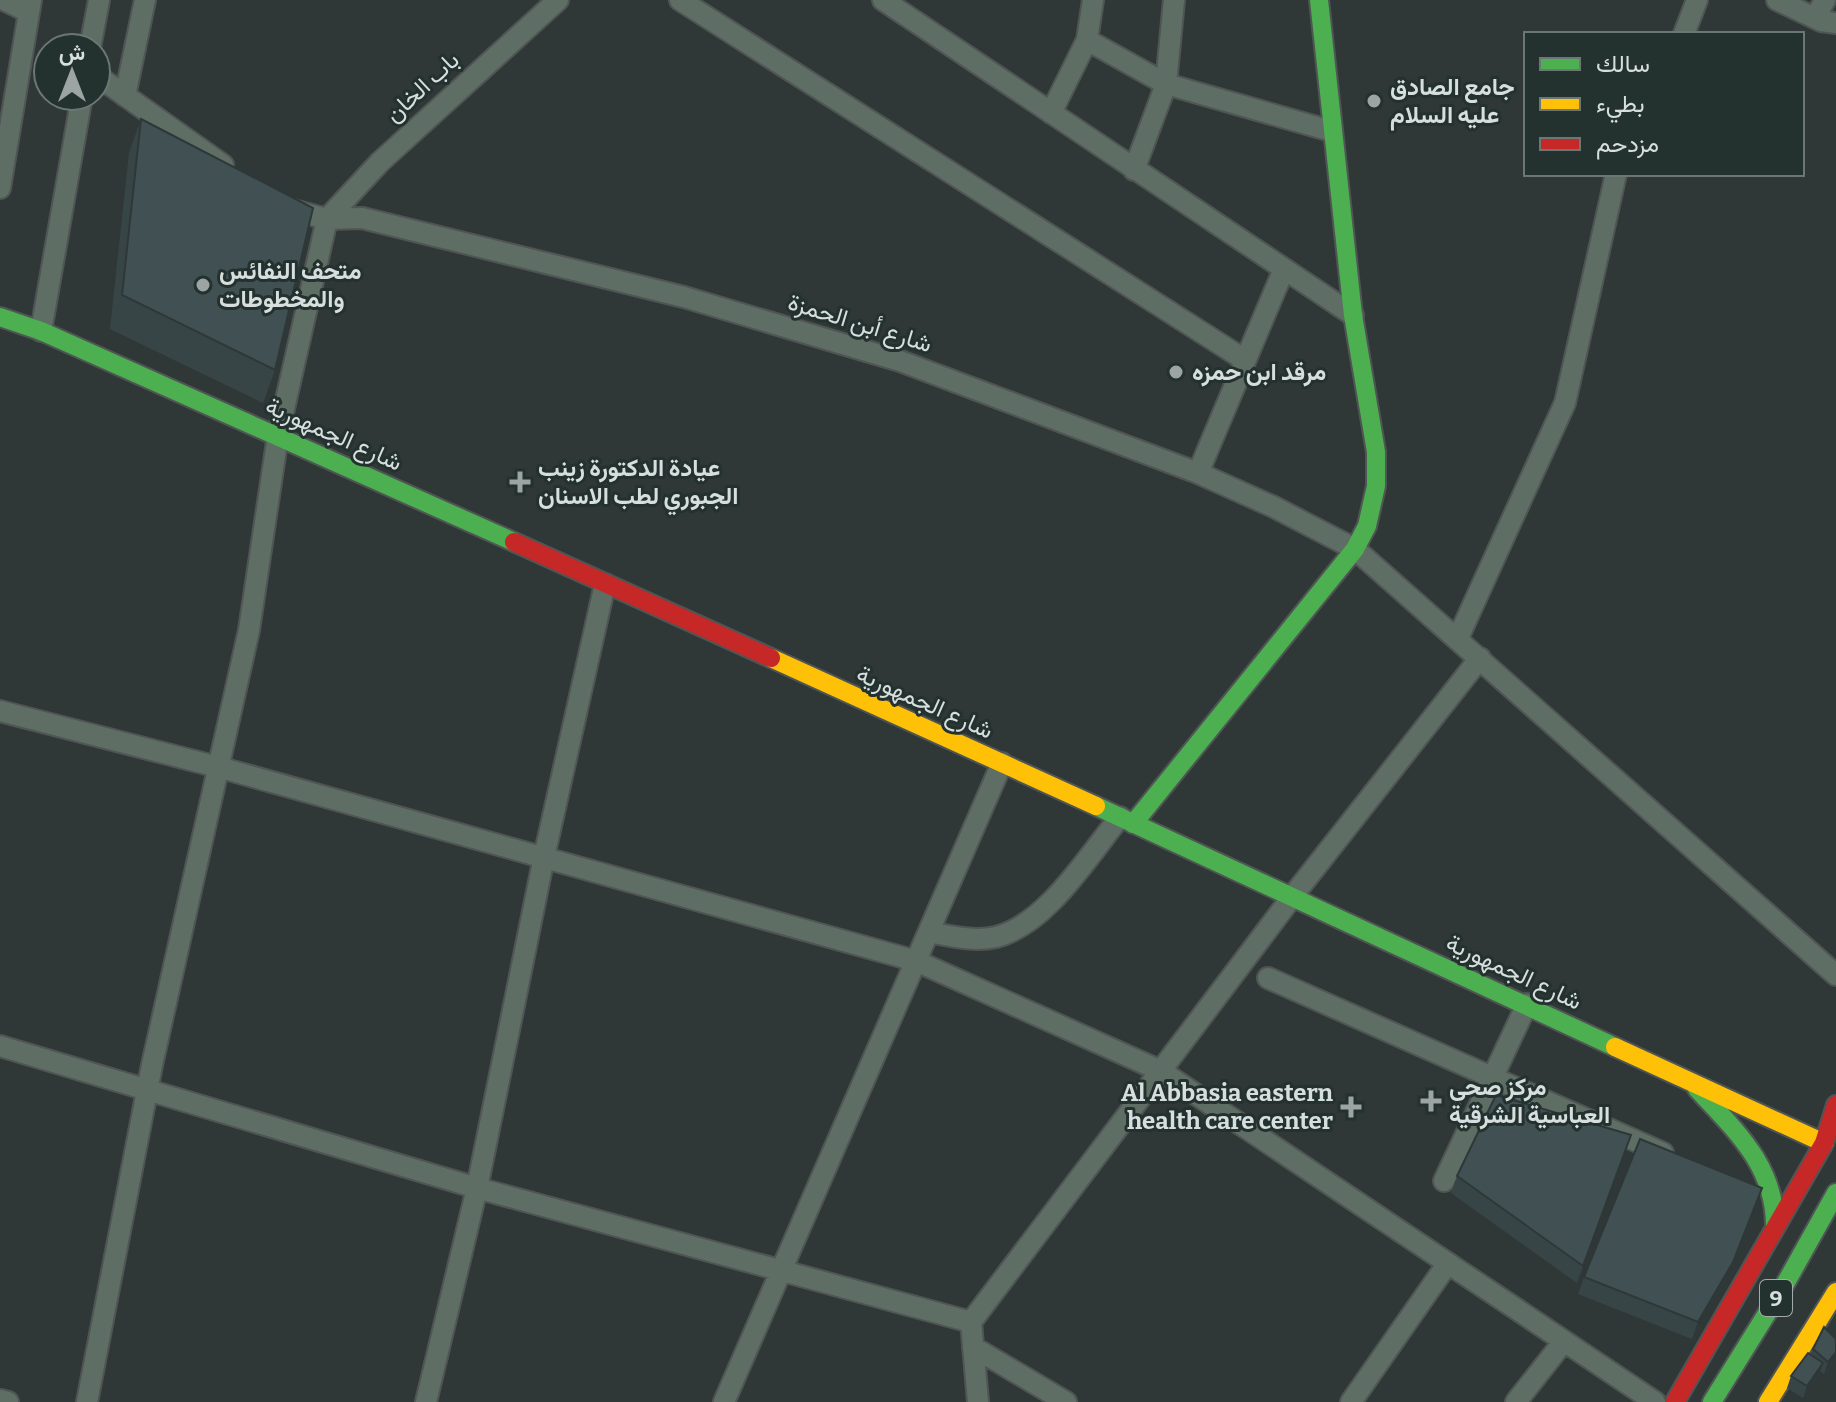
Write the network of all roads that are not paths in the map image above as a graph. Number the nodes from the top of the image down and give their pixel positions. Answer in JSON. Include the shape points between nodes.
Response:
{"nodes":[{"id":1,"x":4,"y":0,"type":"edge"},
{"id":2,"x":99,"y":0,"type":"edge"},
{"id":3,"x":145,"y":0,"type":"edge"},
{"id":4,"x":558,"y":0,"type":"edge"},
{"id":5,"x":680,"y":0,"type":"edge"},
{"id":6,"x":883,"y":0,"type":"edge"},
{"id":7,"x":1093,"y":0,"type":"edge"},
{"id":8,"x":1174,"y":0,"type":"edge"},
{"id":9,"x":1319,"y":0,"type":"edge"},
{"id":10,"x":1697,"y":0,"type":"edge"},
{"id":11,"x":1777,"y":0,"type":"edge"},
{"id":12,"x":30,"y":6,"type":"edge"},
{"id":13,"x":1820,"y":9,"type":"edge"},
{"id":14,"x":1836,"y":23,"type":"edge"},
{"id":15,"x":93,"y":32,"type":"edge"},
{"id":16,"x":1685,"y":32,"type":"edge"},
{"id":17,"x":1087,"y":40,"type":"junction"},
{"id":18,"x":1166,"y":84,"type":"junction"},
{"id":19,"x":112,"y":87,"type":"edge"},
{"id":20,"x":125,"y":96,"type":"junction"},
{"id":21,"x":79,"y":112,"type":"edge"},
{"id":22,"x":1051,"y":113,"type":"junction"},
{"id":23,"x":1331,"y":131,"type":"junction"},
{"id":24,"x":1134,"y":170,"type":"junction"},
{"id":25,"x":238,"y":176,"type":"edge"},
{"id":26,"x":1616,"y":176,"type":"edge"},
{"id":27,"x":0,"y":188,"type":"edge"},
{"id":28,"x":267,"y":197,"type":"edge"},
{"id":29,"x":327,"y":219,"type":"junction"},
{"id":30,"x":1284,"y":269,"type":"junction"},
{"id":31,"x":1353,"y":315,"type":"junction"},
{"id":32,"x":0,"y":317,"type":"edge"},
{"id":33,"x":41,"y":331,"type":"junction"},
{"id":34,"x":1245,"y":360,"type":"junction"},
{"id":35,"x":278,"y":435,"type":"junction"},
{"id":36,"x":1198,"y":473,"type":"junction"},
{"id":37,"x":1355,"y":549,"type":"junction"},
{"id":38,"x":605,"y":584,"type":"junction"},
{"id":39,"x":1458,"y":638,"type":"junction"},
{"id":40,"x":1480,"y":658,"type":"junction"},
{"id":41,"x":0,"y":711,"type":"edge"},
{"id":42,"x":1002,"y":763,"type":"junction"},
{"id":43,"x":218,"y":767,"type":"junction"},
{"id":44,"x":1126,"y":820,"type":"junction"},
{"id":45,"x":544,"y":857,"type":"junction"},
{"id":46,"x":1292,"y":897,"type":"junction"},
{"id":47,"x":929,"y":932,"type":"junction"},
{"id":48,"x":916,"y":961,"type":"junction"},
{"id":49,"x":1836,"y":975,"type":"edge"},
{"id":50,"x":1268,"y":978,"type":"dead end"},
{"id":51,"x":1527,"y":1004,"type":"junction"},
{"id":52,"x":0,"y":1046,"type":"edge"},
{"id":53,"x":1161,"y":1071,"type":"junction"},
{"id":54,"x":1492,"y":1078,"type":"junction"},
{"id":55,"x":1689,"y":1079,"type":"junction"},
{"id":56,"x":147,"y":1089,"type":"junction"},
{"id":57,"x":1836,"y":1105,"type":"edge"},
{"id":58,"x":1824,"y":1143,"type":"junction"},
{"id":59,"x":1678,"y":1160,"type":"edge"},
{"id":60,"x":1444,"y":1181,"type":"dead end"},
{"id":61,"x":477,"y":1188,"type":"junction"},
{"id":62,"x":1836,"y":1193,"type":"edge"},
{"id":63,"x":1775,"y":1228,"type":"junction"},
{"id":64,"x":1448,"y":1263,"type":"junction"},
{"id":65,"x":782,"y":1269,"type":"junction"},
{"id":66,"x":1836,"y":1292,"type":"edge"},
{"id":67,"x":1830,"y":1315,"type":"edge"},
{"id":68,"x":971,"y":1322,"type":"junction"},
{"id":69,"x":1564,"y":1341,"type":"junction"},
{"id":70,"x":973,"y":1347,"type":"junction"},
{"id":71,"x":0,"y":1400,"type":"edge"},
{"id":72,"x":8,"y":1402,"type":"edge"},
{"id":73,"x":87,"y":1402,"type":"edge"},
{"id":74,"x":426,"y":1402,"type":"edge"},
{"id":75,"x":724,"y":1402,"type":"edge"},
{"id":76,"x":978,"y":1402,"type":"edge"},
{"id":77,"x":1066,"y":1402,"type":"edge"},
{"id":78,"x":1351,"y":1402,"type":"edge"},
{"id":79,"x":1516,"y":1402,"type":"edge"},
{"id":80,"x":1655,"y":1402,"type":"edge"},
{"id":81,"x":1675,"y":1402,"type":"edge"},
{"id":82,"x":1712,"y":1402,"type":"edge"},
{"id":83,"x":1768,"y":1402,"type":"edge"}],
"edges":[{"from":1,"to":12,"type":"street"},
{"from":2,"to":15,"type":"street"},
{"from":3,"to":20,"type":"street"},
{"from":4,"to":29,"type":"street","name":"باب الخان","via":[[380,162]]},
{"from":5,"to":34,"type":"street"},
{"from":6,"to":22,"type":"street"},
{"from":7,"to":17,"type":"street"},
{"from":8,"to":18,"type":"street"},
{"from":9,"to":23,"type":"main road"},
{"from":10,"to":16,"type":"street"},
{"from":11,"to":13,"type":"street"},
{"from":12,"to":27,"type":"street"},
{"from":13,"to":14,"type":"street"},
{"from":17,"to":18,"type":"street"},
{"from":17,"to":22,"type":"street"},
{"from":18,"to":23,"type":"street"},
{"from":18,"to":24,"type":"street"},
{"from":19,"to":20,"type":"street"},
{"from":20,"to":25,"type":"street"},
{"from":21,"to":33,"type":"street"},
{"from":22,"to":24,"type":"street"},
{"from":23,"to":31,"type":"main road"},
{"from":24,"to":30,"type":"street"},
{"from":26,"to":39,"type":"street","via":[[1565,403]]},
{"from":28,"to":29,"type":"street","name":"شارع أبن الحمزة","via":[[288,210]]},
{"from":29,"to":35,"type":"street"},
{"from":29,"to":36,"type":"street","name":"شارع أبن الحمزة","via":[[362,218],[684,297],[900,361]]},
{"from":30,"to":31,"type":"street"},
{"from":30,"to":34,"type":"street"},
{"from":31,"to":37,"type":"main road","via":[[1376,452],[1373,499]]},
{"from":32,"to":33,"type":"main road","name":"شارع الجمهورية"},
{"from":33,"to":35,"type":"main road","name":"شارع الجمهورية"},
{"from":34,"to":36,"type":"street"},
{"from":35,"to":38,"type":"main road","name":"شارع الجمهورية"},
{"from":35,"to":43,"type":"street","via":[[249,630]]},
{"from":36,"to":37,"type":"street","name":"شارع أبن الحمزة"},
{"from":37,"to":39,"type":"street","name":"شارع أبن الحمزة"},
{"from":37,"to":44,"type":"main road"},
{"from":38,"to":42,"type":"main road","name":"شارع الجمهورية"},
{"from":38,"to":45,"type":"street"},
{"from":39,"to":40,"type":"street","name":"شارع أبن الحمزة"},
{"from":40,"to":46,"type":"street"},
{"from":40,"to":49,"type":"street","name":"شارع أبن الحمزة"},
{"from":41,"to":43,"type":"street"},
{"from":42,"to":44,"type":"main road","name":"شارع الجمهورية"},
{"from":42,"to":47,"type":"street"},
{"from":43,"to":45,"type":"street"},
{"from":43,"to":56,"type":"street"},
{"from":44,"to":46,"type":"main road","name":"شارع الجمهورية"},
{"from":44,"to":47,"type":"street","via":[[1047,907],[1022,925],[996,937],[968,939]]},
{"from":45,"to":48,"type":"street"},
{"from":45,"to":61,"type":"street"},
{"from":46,"to":51,"type":"main road","name":"شارع الجمهورية"},
{"from":46,"to":53,"type":"street"},
{"from":47,"to":48,"type":"street"},
{"from":48,"to":53,"type":"street"},
{"from":48,"to":65,"type":"street"},
{"from":50,"to":54,"type":"street"},
{"from":51,"to":54,"type":"street"},
{"from":51,"to":55,"type":"main road","name":"شارع الجمهورية"},
{"from":52,"to":56,"type":"street"},
{"from":53,"to":64,"type":"street"},
{"from":53,"to":68,"type":"street"},
{"from":54,"to":59,"type":"street"},
{"from":54,"to":60,"type":"street"},
{"from":55,"to":58,"type":"main road","name":"شارع الجمهورية"},
{"from":55,"to":63,"type":"main road","via":[[1761,1166],[1775,1199]]},
{"from":56,"to":61,"type":"street"},
{"from":56,"to":73,"type":"street"},
{"from":57,"to":58,"type":"main road"},
{"from":58,"to":63,"type":"main road"},
{"from":61,"to":65,"type":"street"},
{"from":61,"to":74,"type":"street"},
{"from":62,"to":82,"type":"main road","number":"9"},
{"from":63,"to":81,"type":"main road"},
{"from":64,"to":69,"type":"street"},
{"from":64,"to":78,"type":"street"},
{"from":65,"to":68,"type":"street"},
{"from":65,"to":75,"type":"street"},
{"from":66,"to":67,"type":"main road"},
{"from":67,"to":83,"type":"main road"},
{"from":68,"to":70,"type":"street"},
{"from":69,"to":79,"type":"street"},
{"from":69,"to":80,"type":"street"},
{"from":70,"to":76,"type":"street"},
{"from":70,"to":77,"type":"street"},
{"from":71,"to":72,"type":"street"}]}
